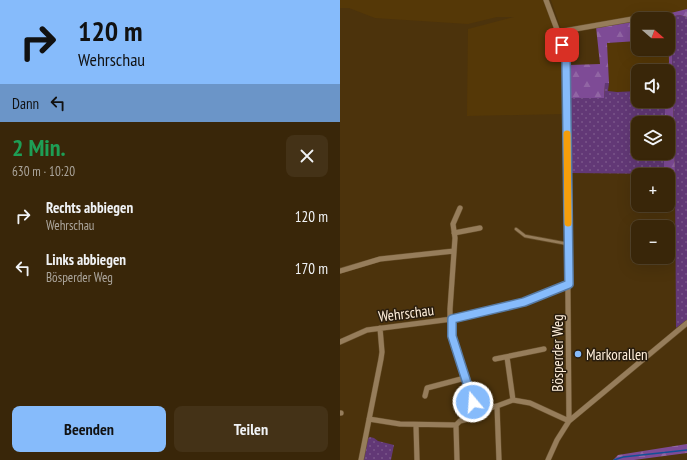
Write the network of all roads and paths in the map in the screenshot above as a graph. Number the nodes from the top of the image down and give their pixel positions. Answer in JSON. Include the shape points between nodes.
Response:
{"nodes":[{"id":1,"x":546,"y":0,"type":"edge"},
{"id":2,"x":631,"y":19,"type":"edge"},
{"id":3,"x":558,"y":32,"type":"junction"},
{"id":4,"x":460,"y":208,"type":"dead end"},
{"id":5,"x":480,"y":228,"type":"dead end"},
{"id":6,"x":516,"y":228,"type":"dead end"},
{"id":7,"x":454,"y":233,"type":"junction"},
{"id":8,"x":568,"y":244,"type":"junction"},
{"id":9,"x":454,"y":251,"type":"junction"},
{"id":10,"x":343,"y":270,"type":"edge"},
{"id":11,"x":569,"y":284,"type":"junction"},
{"id":12,"x":451,"y":319,"type":"junction"},
{"id":13,"x":687,"y":323,"type":"edge"},
{"id":14,"x":380,"y":328,"type":"junction"},
{"id":15,"x":340,"y":342,"type":"edge"},
{"id":16,"x":544,"y":349,"type":"dead end"},
{"id":17,"x":506,"y":357,"type":"junction"},
{"id":18,"x":496,"y":359,"type":"dead end"},
{"id":19,"x":465,"y":378,"type":"junction"},
{"id":20,"x":425,"y":396,"type":"dead end"},
{"id":21,"x":513,"y":400,"type":"junction"},
{"id":22,"x":497,"y":406,"type":"junction"},
{"id":23,"x":477,"y":414,"type":"junction"},
{"id":24,"x":369,"y":419,"type":"junction"},
{"id":25,"x":570,"y":421,"type":"junction"},
{"id":26,"x":416,"y":425,"type":"junction"},
{"id":27,"x":456,"y":425,"type":"junction"},
{"id":28,"x":361,"y":460,"type":"edge"},
{"id":29,"x":416,"y":460,"type":"edge"},
{"id":30,"x":457,"y":460,"type":"edge"},
{"id":31,"x":499,"y":460,"type":"edge"},
{"id":32,"x":548,"y":460,"type":"edge"}],
"edges":[{"from":1,"to":3,"type":"street","name":"Bösperder Weg"},
{"from":2,"to":3,"type":"street"},
{"from":3,"to":8,"type":"street","name":"Bösperder Weg","via":[[566,59]]},
{"from":4,"to":7,"type":"street","via":[[453,224]]},
{"from":5,"to":7,"type":"street"},
{"from":6,"to":8,"type":"lane","via":[[525,236]]},
{"from":7,"to":9,"type":"street"},
{"from":8,"to":11,"type":"street","name":"Bösperder Weg"},
{"from":9,"to":10,"type":"street","via":[[380,259]]},
{"from":9,"to":12,"type":"street"},
{"from":11,"to":12,"type":"street","name":"Wehrschau","via":[[524,302]]},
{"from":11,"to":25,"type":"street","name":"Bösperder Weg"},
{"from":12,"to":14,"type":"street","name":"Wehrschau"},
{"from":12,"to":19,"type":"street","via":[[452,336]]},
{"from":13,"to":25,"type":"street"},
{"from":14,"to":15,"type":"street","name":"Wehrschau","via":[[367,330]]},
{"from":14,"to":24,"type":"street","via":[[382,352]]},
{"from":16,"to":17,"type":"street"},
{"from":17,"to":18,"type":"street"},
{"from":17,"to":21,"type":"street"},
{"from":19,"to":20,"type":"street","via":[[427,388]]},
{"from":19,"to":23,"type":"street"},
{"from":21,"to":22,"type":"street"},
{"from":21,"to":25,"type":"street","via":[[530,403]]},
{"from":22,"to":23,"type":"street","via":[[481,410]]},
{"from":22,"to":31,"type":"street"},
{"from":23,"to":27,"type":"street","via":[[476,417],[460,421]]},
{"from":24,"to":26,"type":"street"},
{"from":24,"to":28,"type":"street"},
{"from":25,"to":32,"type":"street"},
{"from":26,"to":27,"type":"street"},
{"from":26,"to":29,"type":"street"},
{"from":27,"to":30,"type":"street"}]}
